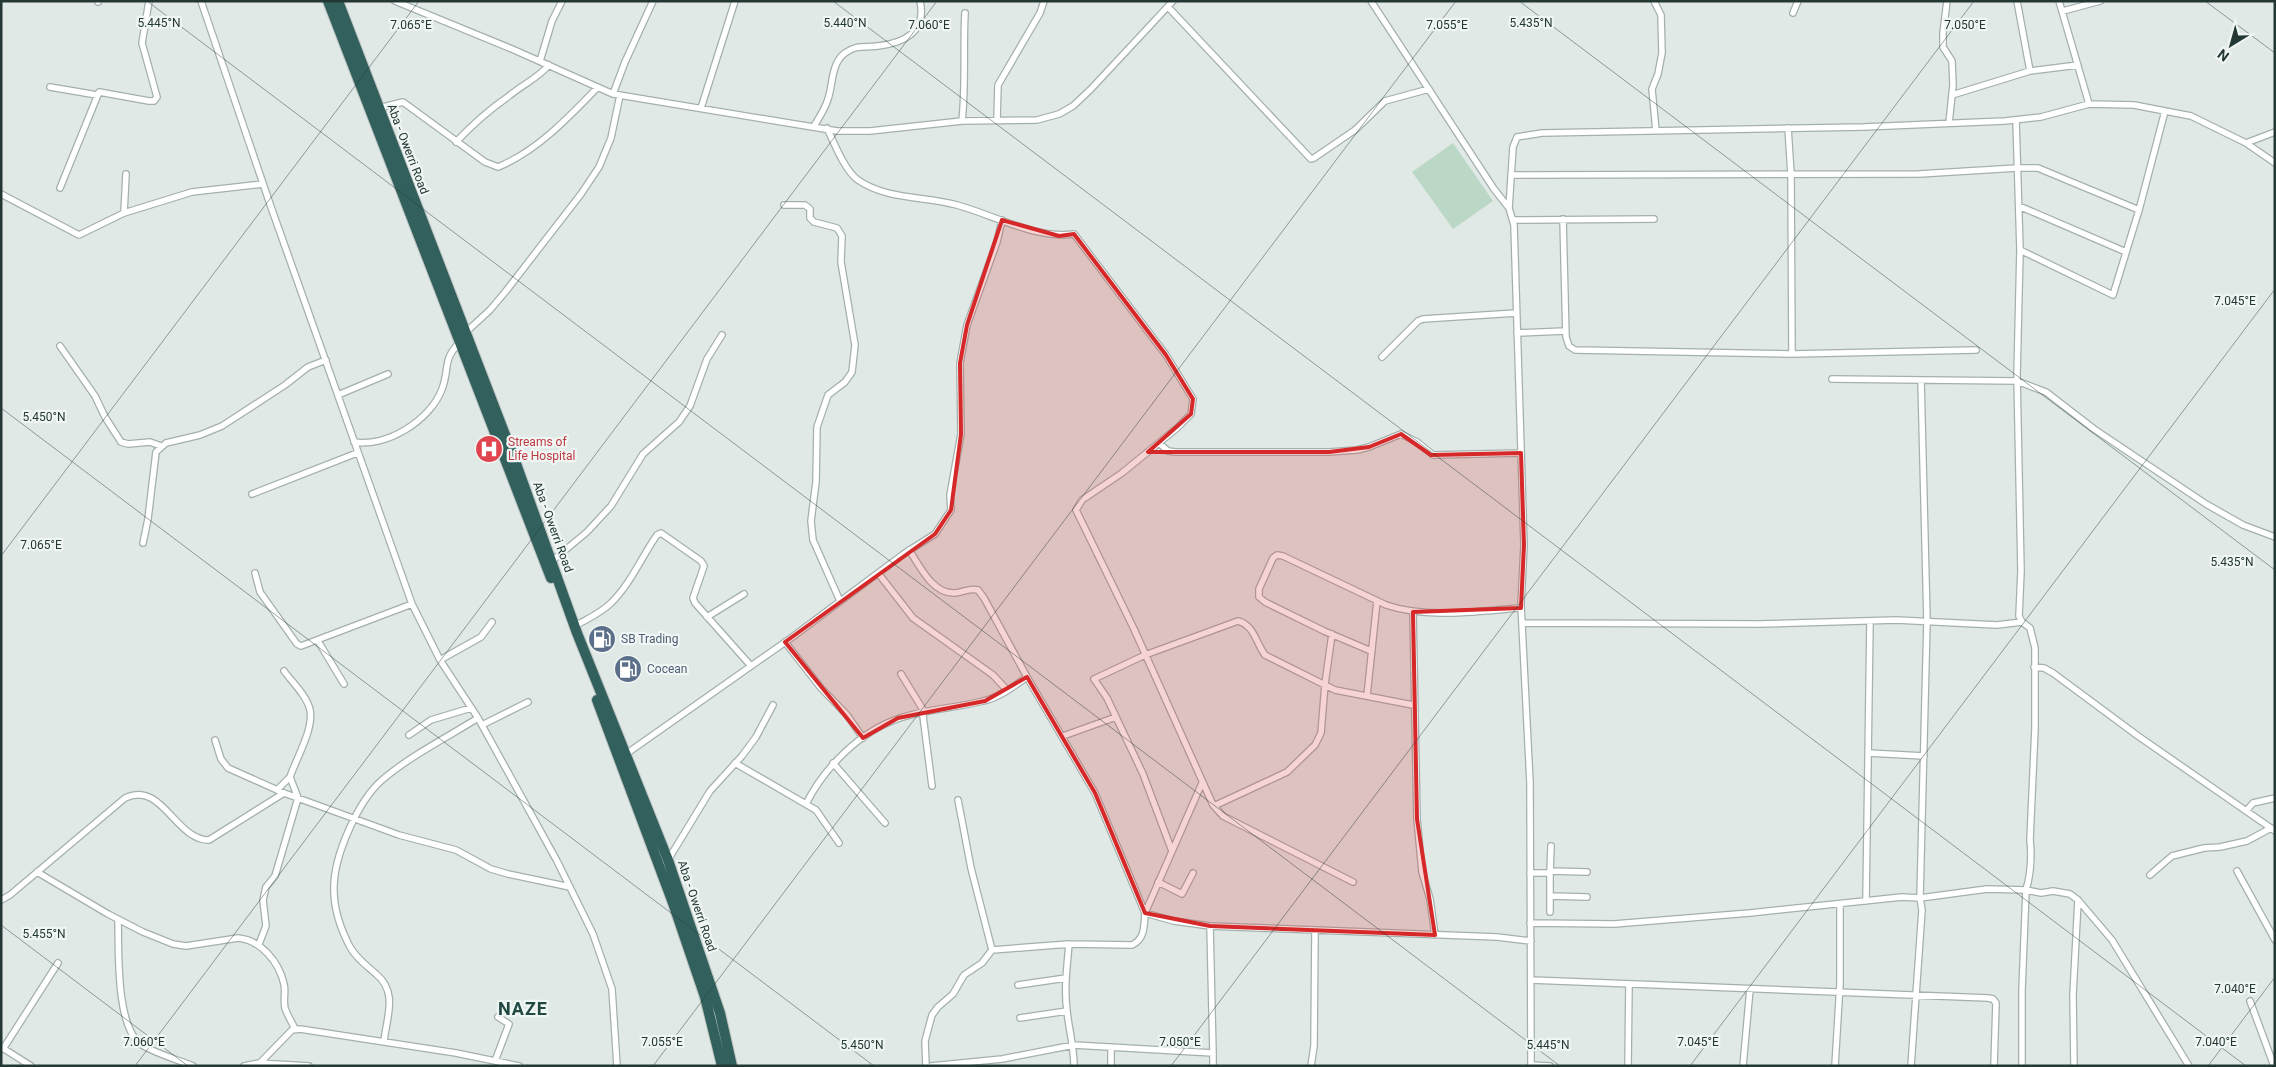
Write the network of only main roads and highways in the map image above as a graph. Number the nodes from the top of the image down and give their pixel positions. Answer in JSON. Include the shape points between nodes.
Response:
{"nodes":[{"id":1,"x":328,"y":1,"type":"edge"},
{"id":2,"x":338,"y":1,"type":"edge"},
{"id":3,"x":722,"y":1066,"type":"edge"},
{"id":4,"x":732,"y":1066,"type":"edge"}],
"edges":[{"from":1,"to":3,"type":"highway","name":"Aba - Owerri Road","via":[[673,903],[705,997]]},
{"from":2,"to":4,"type":"highway","name":"Aba - Owerri Road","via":[[575,626],[668,860],[720,1013]]}]}
